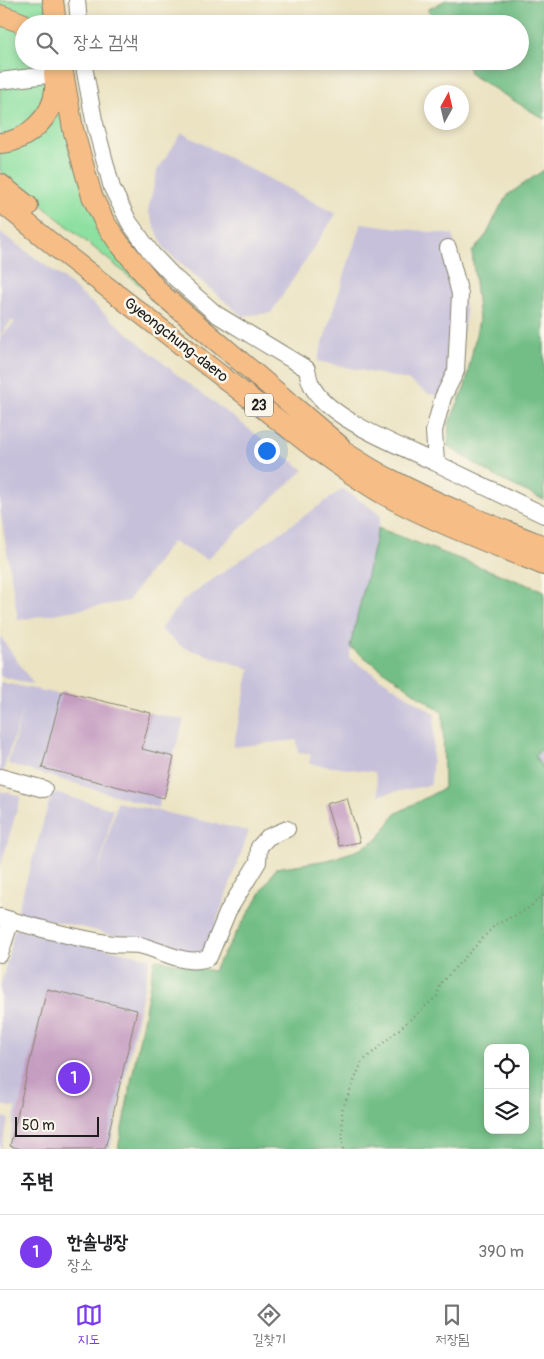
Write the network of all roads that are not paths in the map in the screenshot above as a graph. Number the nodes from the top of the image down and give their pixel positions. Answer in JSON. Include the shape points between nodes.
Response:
{"nodes":[{"id":1,"x":53,"y":0,"type":"edge"},
{"id":2,"x":77,"y":0,"type":"edge"},
{"id":3,"x":0,"y":15,"type":"edge"},
{"id":4,"x":55,"y":15,"type":"edge"},
{"id":5,"x":78,"y":15,"type":"edge"},
{"id":6,"x":15,"y":20,"type":"edge"},
{"id":7,"x":39,"y":70,"type":"edge"},
{"id":8,"x":53,"y":70,"type":"edge"},
{"id":9,"x":54,"y":70,"type":"edge"},
{"id":10,"x":85,"y":70,"type":"edge"},
{"id":11,"x":0,"y":81,"type":"edge"},
{"id":12,"x":0,"y":143,"type":"edge"},
{"id":13,"x":0,"y":184,"type":"edge"},
{"id":14,"x":0,"y":202,"type":"edge"},
{"id":15,"x":0,"y":211,"type":"edge"},
{"id":16,"x":448,"y":248,"type":"dead end"},
{"id":17,"x":62,"y":252,"type":"junction"},
{"id":18,"x":356,"y":460,"type":"junction"},
{"id":19,"x":436,"y":462,"type":"junction"},
{"id":20,"x":544,"y":515,"type":"edge"},
{"id":21,"x":544,"y":546,"type":"edge"},
{"id":22,"x":544,"y":565,"type":"edge"},
{"id":23,"x":0,"y":777,"type":"edge"},
{"id":24,"x":44,"y":788,"type":"dead end"},
{"id":25,"x":287,"y":829,"type":"dead end"},
{"id":26,"x":6,"y":918,"type":"edge"},
{"id":27,"x":0,"y":954,"type":"edge"}],
"edges":[{"from":1,"to":4,"type":"main road"},
{"from":2,"to":5,"type":"street"},
{"from":3,"to":6,"type":"main road"},
{"from":7,"to":11,"type":"street"},
{"from":8,"to":12,"type":"main road","via":[[55,90],[42,121],[24,135],[8,143]]},
{"from":9,"to":18,"type":"main road","via":[[92,196],[119,243],[158,292]]},
{"from":10,"to":19,"type":"street","via":[[112,188],[129,222],[152,254],[216,314],[307,369],[311,384],[321,399],[339,414]]},
{"from":13,"to":18,"type":"main road","name":"Gyeongchung-daero","number":"23","via":[[290,415]]},
{"from":14,"to":17,"type":"main road","name":"Gyeongchung-daero","number":"23"},
{"from":15,"to":17,"type":"main road"},
{"from":16,"to":19,"type":"street","via":[[460,294],[456,371],[443,397],[434,431]]},
{"from":17,"to":22,"type":"main road","name":"Gyeongchung-daero","number":"23","via":[[352,474],[431,518]]},
{"from":18,"to":21,"type":"main road","name":"Gyeongchung-daero","number":"23","via":[[435,501]]},
{"from":19,"to":20,"type":"street"},
{"from":23,"to":24,"type":"street"},
{"from":25,"to":26,"type":"street","via":[[268,837],[259,847],[258,862],[228,911],[209,957],[203,960],[188,961],[138,945],[81,938]]},
{"from":26,"to":27,"type":"street"}]}
